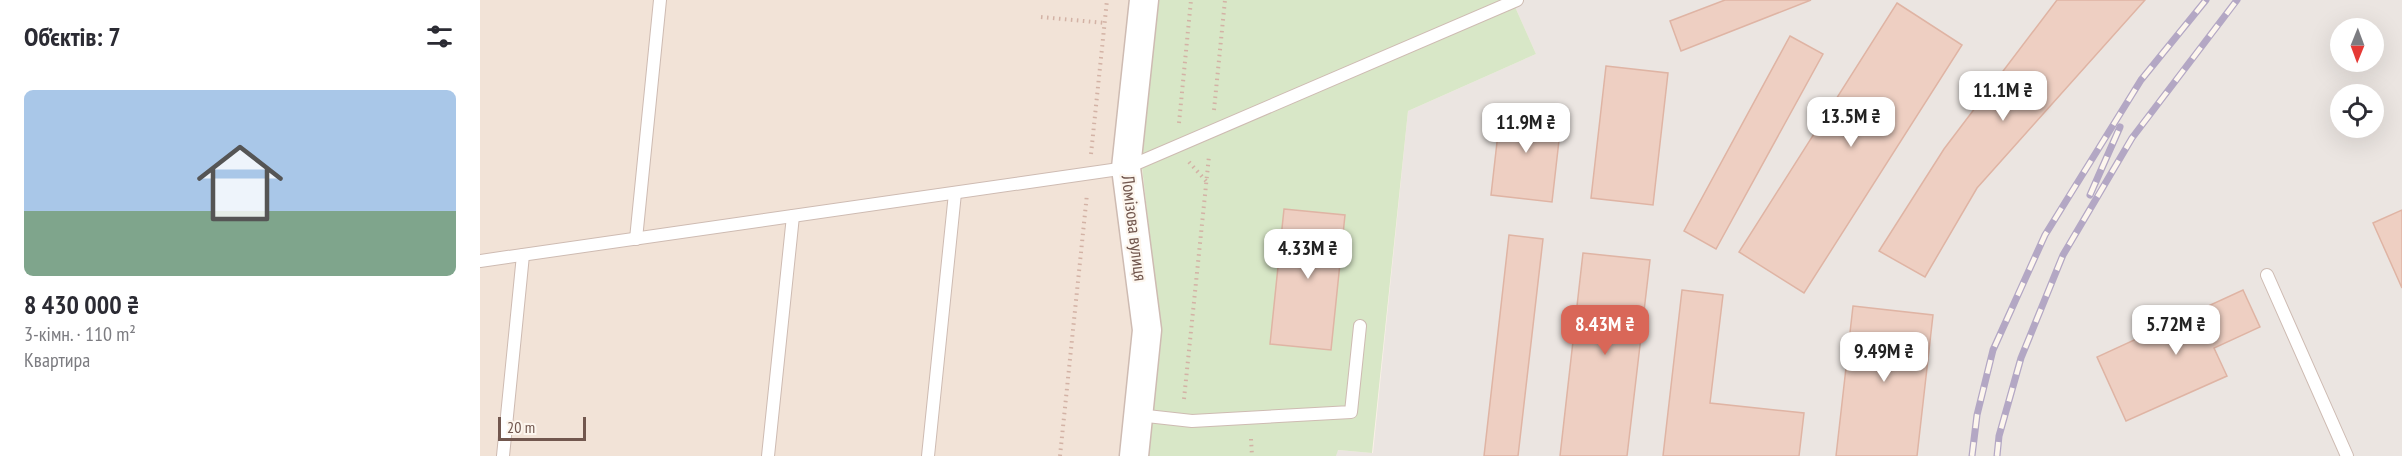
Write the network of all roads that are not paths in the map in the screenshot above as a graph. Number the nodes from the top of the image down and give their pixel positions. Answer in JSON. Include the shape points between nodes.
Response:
{"nodes":[{"id":1,"x":660,"y":0,"type":"edge"},
{"id":2,"x":1144,"y":0,"type":"edge"},
{"id":3,"x":1517,"y":0,"type":"edge"},
{"id":4,"x":1126,"y":168,"type":"junction"},
{"id":5,"x":955,"y":193,"type":"junction"},
{"id":6,"x":793,"y":216,"type":"junction"},
{"id":7,"x":636,"y":239,"type":"junction"},
{"id":8,"x":523,"y":255,"type":"junction"},
{"id":9,"x":480,"y":261,"type":"edge"},
{"id":10,"x":2267,"y":275,"type":"dead end"},
{"id":11,"x":1360,"y":326,"type":"dead end"},
{"id":12,"x":1138,"y":415,"type":"junction"},
{"id":13,"x":502,"y":456,"type":"edge"},
{"id":14,"x":768,"y":456,"type":"edge"},
{"id":15,"x":928,"y":456,"type":"edge"},
{"id":16,"x":1134,"y":456,"type":"edge"},
{"id":17,"x":2346,"y":456,"type":"edge"}],
"edges":[{"from":1,"to":7,"type":"lane"},
{"from":2,"to":4,"type":"street","name":"Ломізова вулиця"},
{"from":3,"to":4,"type":"lane"},
{"from":4,"to":5,"type":"lane"},
{"from":4,"to":12,"type":"street","name":"Ломізова вулиця","via":[[1147,330]]},
{"from":5,"to":6,"type":"lane"},
{"from":5,"to":15,"type":"lane"},
{"from":6,"to":7,"type":"lane"},
{"from":6,"to":14,"type":"lane"},
{"from":7,"to":8,"type":"lane"},
{"from":8,"to":9,"type":"lane"},
{"from":8,"to":13,"type":"lane"},
{"from":10,"to":17,"type":"lane"},
{"from":11,"to":12,"type":"lane","via":[[1352,412],[1181,420]]},
{"from":12,"to":16,"type":"street","name":"Ломізова вулиця"}]}
